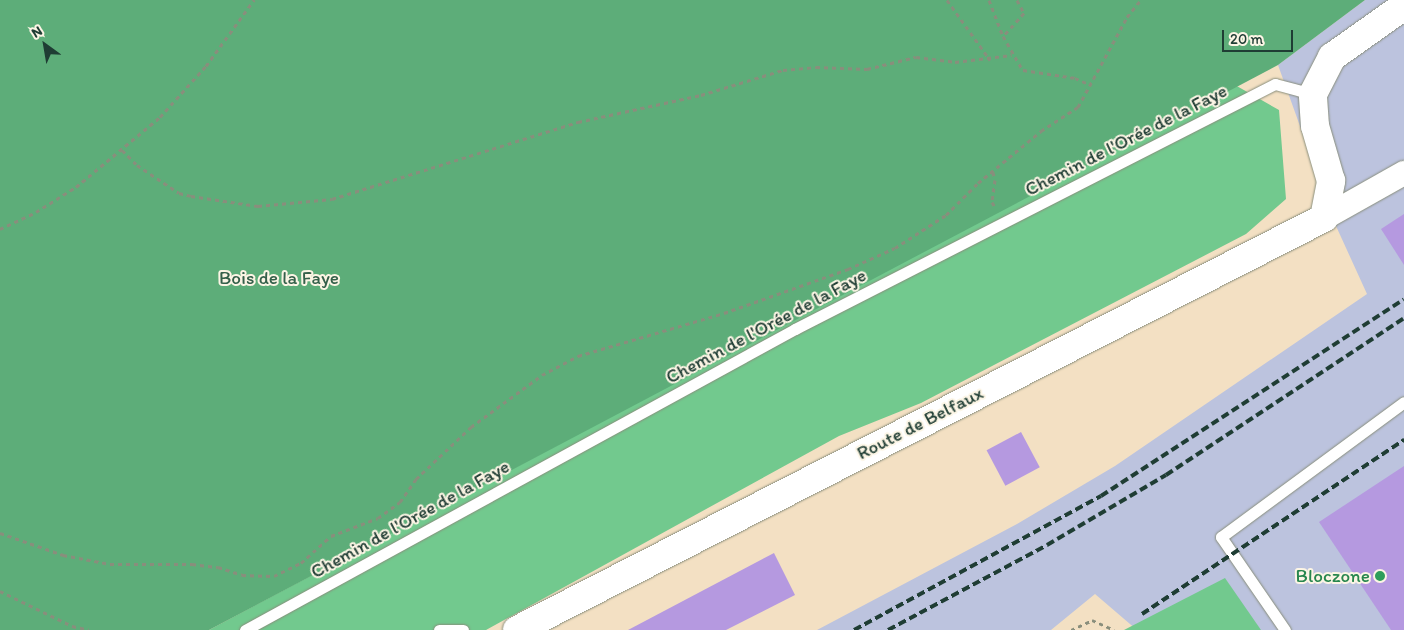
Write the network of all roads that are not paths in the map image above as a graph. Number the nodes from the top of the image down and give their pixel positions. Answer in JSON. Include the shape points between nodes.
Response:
{"nodes":[{"id":1,"x":1404,"y":6,"type":"edge"},
{"id":2,"x":1313,"y":94,"type":"junction"},
{"id":3,"x":1404,"y":173,"type":"edge"},
{"id":4,"x":1324,"y":218,"type":"junction"},
{"id":5,"x":1404,"y":402,"type":"edge"},
{"id":6,"x":245,"y":630,"type":"edge"},
{"id":7,"x":439,"y":630,"type":"edge"},
{"id":8,"x":463,"y":630,"type":"edge"},
{"id":9,"x":517,"y":630,"type":"edge"},
{"id":10,"x":1284,"y":630,"type":"edge"}],
"edges":[{"from":1,"to":2,"type":"street","via":[[1332,57]]},
{"from":2,"to":4,"type":"street","via":[[1315,126],[1331,181]]},
{"from":2,"to":6,"type":"lane","name":"Chemin de l'Orée de la Faye","via":[[1275,84],[795,329]]},
{"from":3,"to":4,"type":"street"},
{"from":4,"to":9,"type":"street","name":"Route de Belfaux"},
{"from":5,"to":10,"type":"lane","via":[[1221,537]]},
{"from":7,"to":8,"type":"lane"}]}
